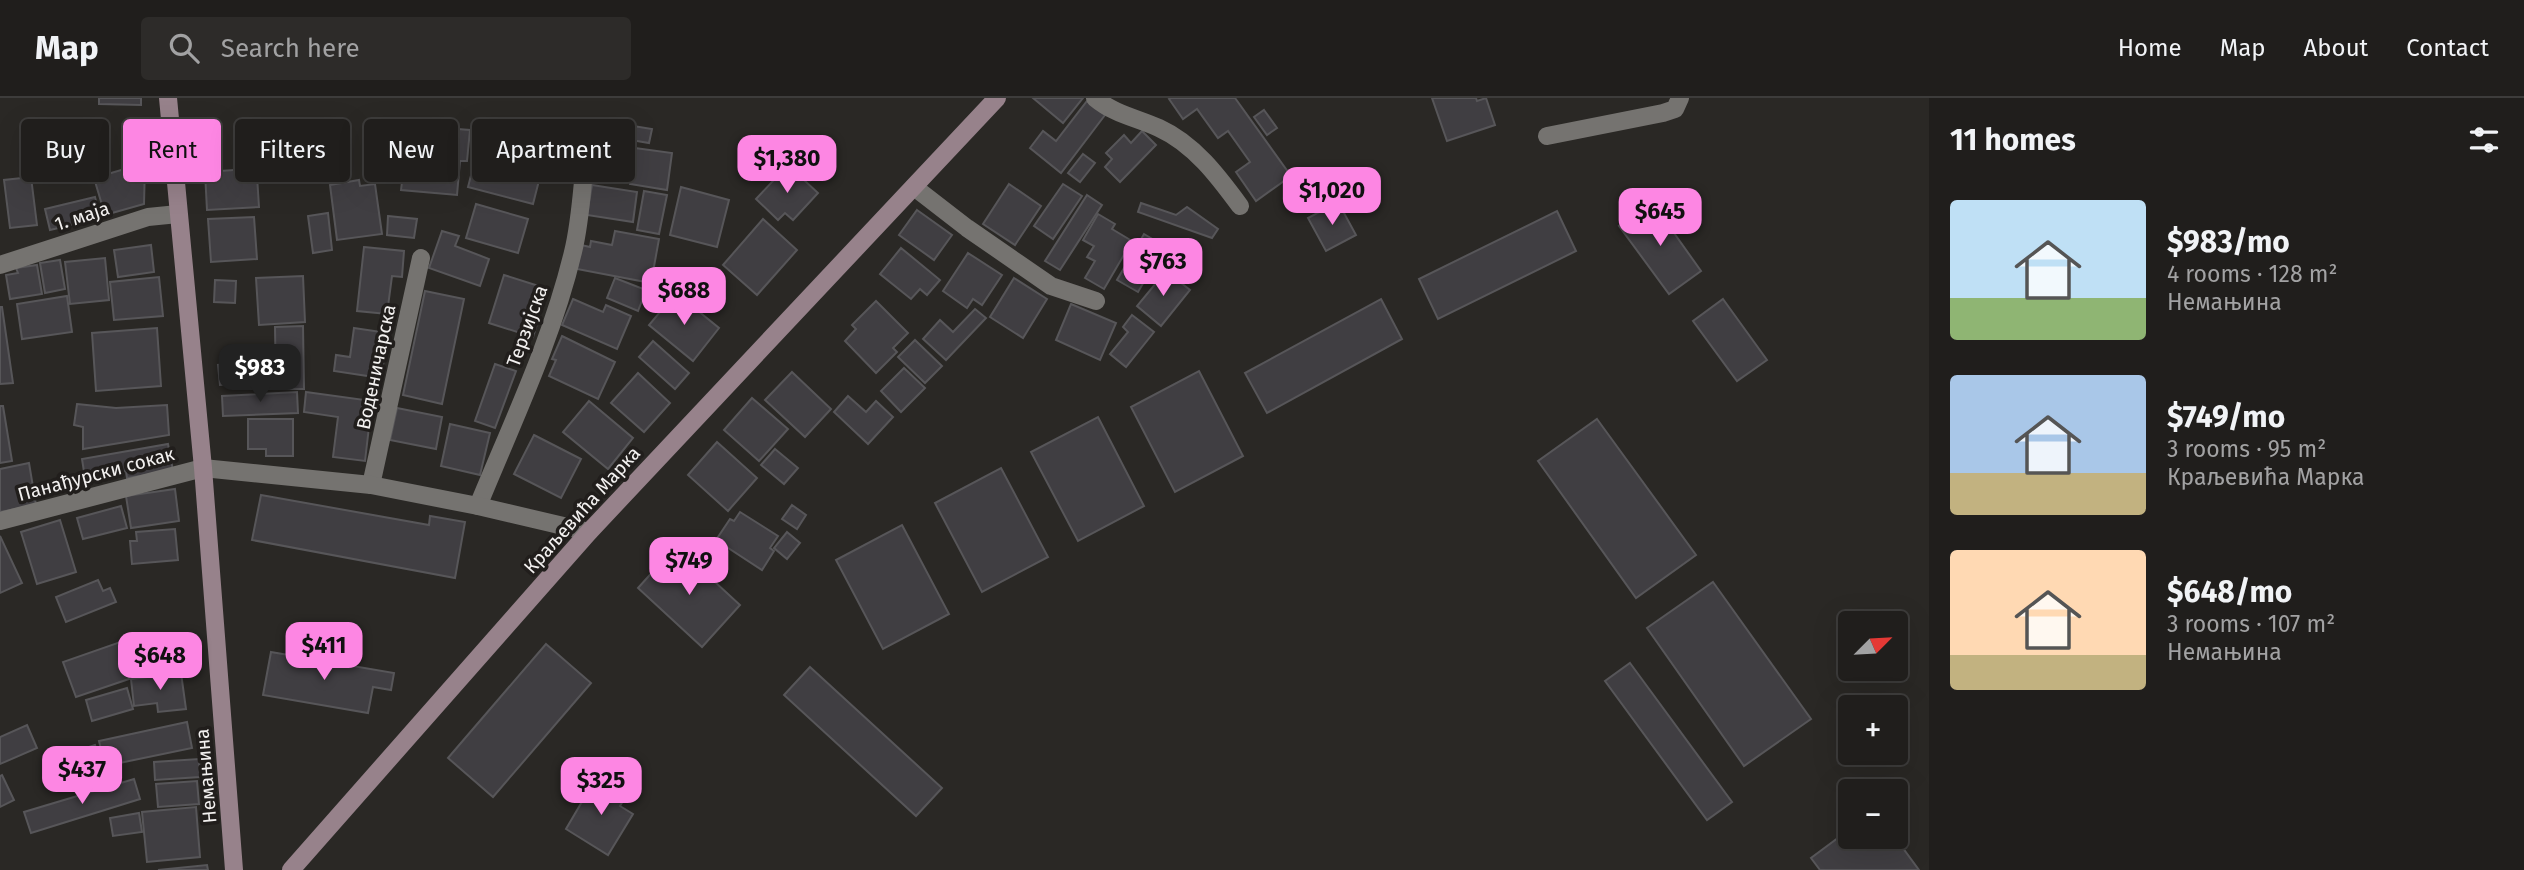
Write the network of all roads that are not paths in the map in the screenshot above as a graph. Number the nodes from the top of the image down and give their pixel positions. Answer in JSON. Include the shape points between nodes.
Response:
{"nodes":[{"id":1,"x":168,"y":98,"type":"edge"},
{"id":2,"x":997,"y":98,"type":"edge"},
{"id":3,"x":1095,"y":98,"type":"edge"},
{"id":4,"x":1680,"y":98,"type":"edge"},
{"id":5,"x":1547,"y":136,"type":"dead end"},
{"id":6,"x":583,"y":182,"type":"edge"},
{"id":7,"x":914,"y":187,"type":"junction"},
{"id":8,"x":1240,"y":206,"type":"dead end"},
{"id":9,"x":178,"y":214,"type":"junction"},
{"id":10,"x":421,"y":258,"type":"dead end"},
{"id":11,"x":0,"y":265,"type":"edge"},
{"id":12,"x":1096,"y":302,"type":"dead end"},
{"id":13,"x":202,"y":468,"type":"junction"},
{"id":14,"x":371,"y":485,"type":"junction"},
{"id":15,"x":478,"y":506,"type":"junction"},
{"id":16,"x":0,"y":521,"type":"edge"},
{"id":17,"x":589,"y":532,"type":"junction"},
{"id":18,"x":234,"y":870,"type":"edge"},
{"id":19,"x":291,"y":870,"type":"edge"}],
"edges":[{"from":1,"to":9,"type":"main road","name":"Немањина"},
{"from":2,"to":7,"type":"main road","name":"Краљевића Марка"},
{"from":3,"to":8,"type":"street","via":[[1180,141],[1202,159]]},
{"from":4,"to":5,"type":"street","via":[[1675,109],[1663,113]]},
{"from":6,"to":15,"type":"street","name":"Терзијска","via":[[575,248],[550,328]]},
{"from":7,"to":12,"type":"street","via":[[1016,264],[1051,286]]},
{"from":7,"to":17,"type":"main road","name":"Краљевића Марка"},
{"from":9,"to":11,"type":"street","name":"1. маја","via":[[148,217]]},
{"from":9,"to":13,"type":"main road","name":"Немањина"},
{"from":10,"to":14,"type":"street","name":"Воденичарска"},
{"from":13,"to":14,"type":"street"},
{"from":13,"to":16,"type":"street","name":"Панађурски сокак"},
{"from":13,"to":18,"type":"main road","name":"Немањина"},
{"from":14,"to":15,"type":"street"},
{"from":15,"to":17,"type":"street"},
{"from":17,"to":19,"type":"main road","name":"Краљевића Марка"}]}
